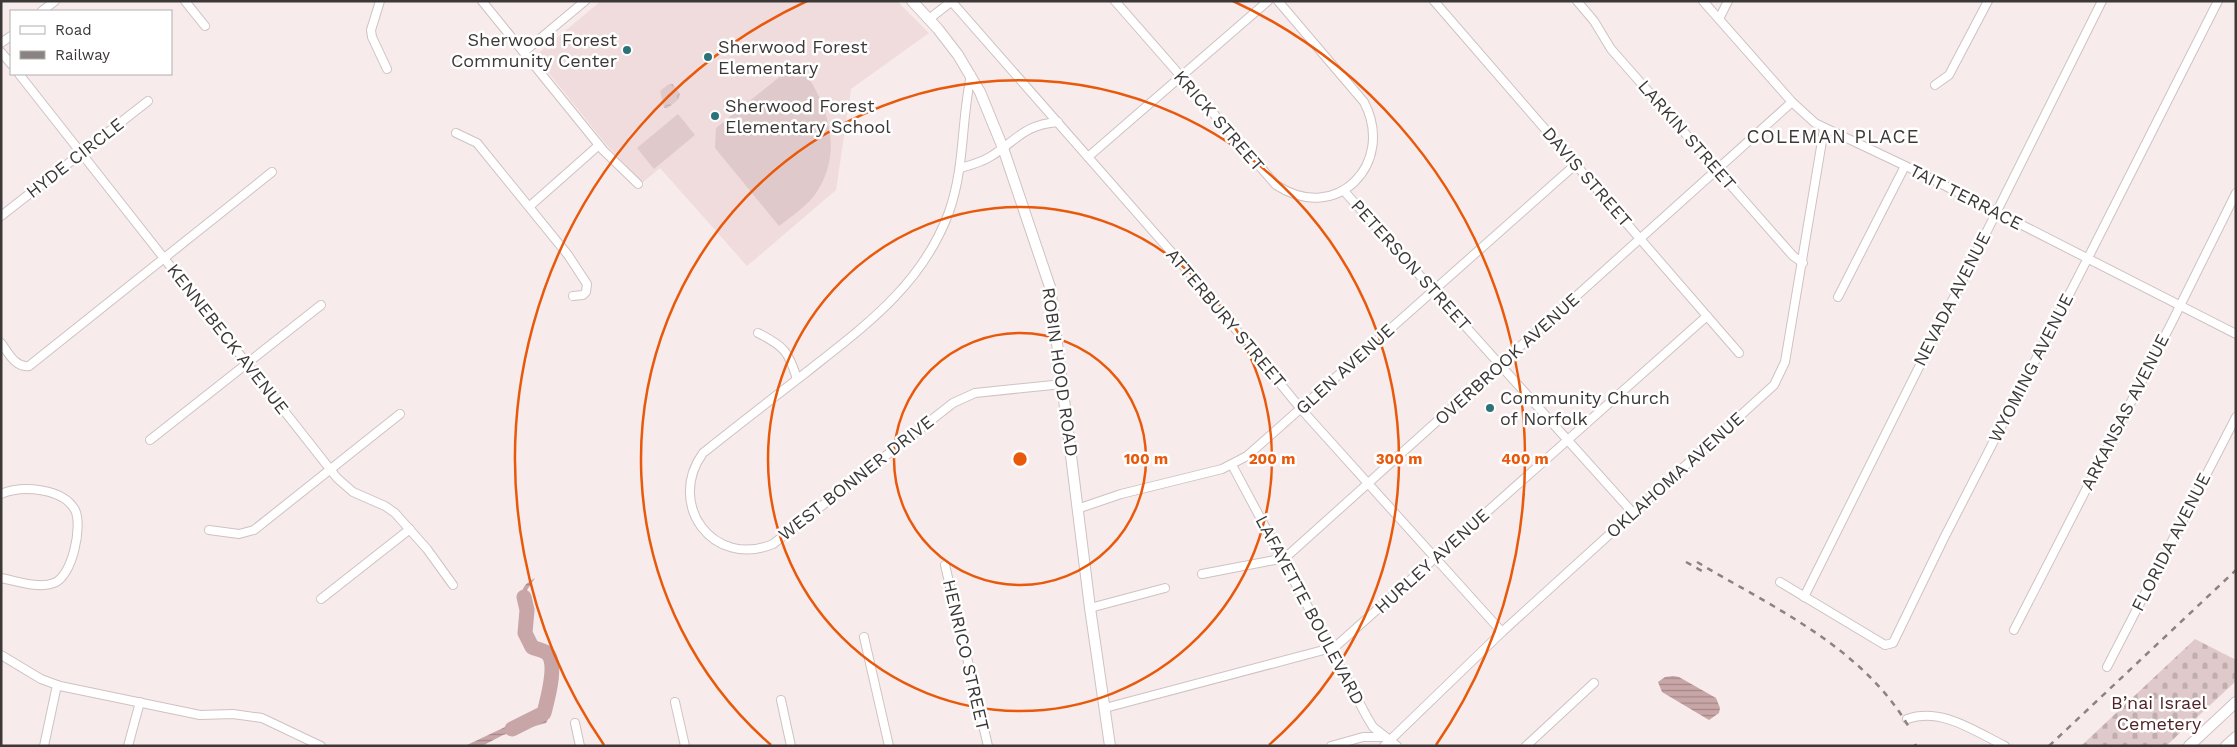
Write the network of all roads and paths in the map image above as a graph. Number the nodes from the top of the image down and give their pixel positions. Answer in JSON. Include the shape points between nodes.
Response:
{"nodes":[{"id":1,"x":55,"y":1,"type":"edge"},
{"id":2,"x":185,"y":1,"type":"edge"},
{"id":3,"x":380,"y":1,"type":"edge"},
{"id":4,"x":482,"y":1,"type":"edge"},
{"id":5,"x":584,"y":1,"type":"edge"},
{"id":6,"x":912,"y":1,"type":"edge"},
{"id":7,"x":952,"y":1,"type":"edge"},
{"id":8,"x":1115,"y":1,"type":"edge"},
{"id":9,"x":1268,"y":1,"type":"edge"},
{"id":10,"x":1278,"y":1,"type":"edge"},
{"id":11,"x":1434,"y":1,"type":"edge"},
{"id":12,"x":1577,"y":1,"type":"edge"},
{"id":13,"x":1703,"y":1,"type":"edge"},
{"id":14,"x":1728,"y":1,"type":"edge"},
{"id":15,"x":1988,"y":1,"type":"edge"},
{"id":16,"x":2102,"y":1,"type":"edge"},
{"id":17,"x":2218,"y":1,"type":"edge"},
{"id":18,"x":43,"y":10,"type":"edge"},
{"id":19,"x":929,"y":19,"type":"junction"},
{"id":20,"x":1718,"y":19,"type":"junction"},
{"id":21,"x":205,"y":26,"type":"dead end"},
{"id":22,"x":1,"y":52,"type":"edge"},
{"id":23,"x":524,"y":52,"type":"junction"},
{"id":24,"x":10,"y":63,"type":"edge"},
{"id":25,"x":387,"y":69,"type":"dead end"},
{"id":26,"x":19,"y":75,"type":"edge"},
{"id":27,"x":971,"y":75,"type":"junction"},
{"id":28,"x":1180,"y":76,"type":"junction"},
{"id":29,"x":1935,"y":85,"type":"dead end"},
{"id":30,"x":148,"y":101,"type":"dead end"},
{"id":31,"x":1792,"y":102,"type":"junction"},
{"id":32,"x":1058,"y":122,"type":"junction"},
{"id":33,"x":1824,"y":128,"type":"junction"},
{"id":34,"x":456,"y":133,"type":"dead end"},
{"id":35,"x":599,"y":145,"type":"junction"},
{"id":36,"x":1003,"y":148,"type":"junction"},
{"id":37,"x":80,"y":152,"type":"junction"},
{"id":38,"x":1088,"y":156,"type":"junction"},
{"id":39,"x":1576,"y":164,"type":"junction"},
{"id":40,"x":1905,"y":166,"type":"junction"},
{"id":41,"x":960,"y":168,"type":"junction"},
{"id":42,"x":1718,"y":170,"type":"junction"},
{"id":43,"x":272,"y":172,"type":"dead end"},
{"id":44,"x":638,"y":184,"type":"dead end"},
{"id":45,"x":1344,"y":191,"type":"junction"},
{"id":46,"x":2236,"y":193,"type":"edge"},
{"id":47,"x":530,"y":206,"type":"junction"},
{"id":48,"x":1996,"y":212,"type":"junction"},
{"id":49,"x":1,"y":216,"type":"edge"},
{"id":50,"x":1641,"y":239,"type":"junction"},
{"id":51,"x":164,"y":258,"type":"junction"},
{"id":52,"x":2088,"y":258,"type":"junction"},
{"id":53,"x":1803,"y":263,"type":"junction"},
{"id":54,"x":1433,"y":291,"type":"junction"},
{"id":55,"x":573,"y":296,"type":"dead end"},
{"id":56,"x":1838,"y":297,"type":"dead end"},
{"id":57,"x":321,"y":305,"type":"dead end"},
{"id":58,"x":2179,"y":305,"type":"junction"},
{"id":59,"x":1707,"y":316,"type":"junction"},
{"id":60,"x":758,"y":333,"type":"dead end"},
{"id":61,"x":2236,"y":334,"type":"edge"},
{"id":62,"x":1,"y":343,"type":"edge"},
{"id":63,"x":1739,"y":353,"type":"dead end"},
{"id":64,"x":248,"y":362,"type":"junction"},
{"id":65,"x":1501,"y":366,"type":"junction"},
{"id":66,"x":797,"y":379,"type":"junction"},
{"id":67,"x":1063,"y":384,"type":"junction"},
{"id":68,"x":1301,"y":409,"type":"junction"},
{"id":69,"x":400,"y":414,"type":"dead end"},
{"id":70,"x":2236,"y":417,"type":"edge"},
{"id":71,"x":150,"y":440,"type":"dead end"},
{"id":72,"x":1567,"y":440,"type":"junction"},
{"id":73,"x":1232,"y":465,"type":"junction"},
{"id":74,"x":331,"y":470,"type":"junction"},
{"id":75,"x":1369,"y":484,"type":"junction"},
{"id":76,"x":1,"y":494,"type":"edge"},
{"id":77,"x":1078,"y":509,"type":"junction"},
{"id":78,"x":1634,"y":514,"type":"junction"},
{"id":79,"x":410,"y":529,"type":"junction"},
{"id":80,"x":209,"y":530,"type":"dead end"},
{"id":81,"x":1282,"y":559,"type":"junction"},
{"id":82,"x":1434,"y":559,"type":"junction"},
{"id":83,"x":945,"y":565,"type":"dead end"},
{"id":84,"x":1202,"y":574,"type":"dead end"},
{"id":85,"x":1,"y":578,"type":"edge"},
{"id":86,"x":1780,"y":582,"type":"dead end"},
{"id":87,"x":453,"y":585,"type":"dead end"},
{"id":88,"x":1165,"y":588,"type":"dead end"},
{"id":89,"x":1804,"y":597,"type":"junction"},
{"id":90,"x":322,"y":599,"type":"dead end"},
{"id":91,"x":1090,"y":608,"type":"junction"},
{"id":92,"x":2014,"y":630,"type":"dead end"},
{"id":93,"x":1502,"y":632,"type":"junction"},
{"id":94,"x":864,"y":637,"type":"dead end"},
{"id":95,"x":1331,"y":649,"type":"junction"},
{"id":96,"x":1,"y":656,"type":"edge"},
{"id":97,"x":2107,"y":667,"type":"dead end"},
{"id":98,"x":1594,"y":683,"type":"dead end"},
{"id":99,"x":57,"y":685,"type":"junction"},
{"id":100,"x":781,"y":700,"type":"dead end"},
{"id":101,"x":140,"y":702,"type":"junction"},
{"id":102,"x":675,"y":702,"type":"dead end"},
{"id":103,"x":2236,"y":702,"type":"edge"},
{"id":104,"x":1105,"y":708,"type":"junction"},
{"id":105,"x":1907,"y":719,"type":"dead end"},
{"id":106,"x":575,"y":723,"type":"dead end"},
{"id":107,"x":2236,"y":736,"type":"edge"},
{"id":108,"x":1391,"y":739,"type":"junction"},
{"id":109,"x":44,"y":746,"type":"edge"},
{"id":110,"x":128,"y":746,"type":"edge"},
{"id":111,"x":321,"y":746,"type":"edge"},
{"id":112,"x":580,"y":746,"type":"edge"},
{"id":113,"x":685,"y":746,"type":"edge"},
{"id":114,"x":791,"y":746,"type":"edge"},
{"id":115,"x":889,"y":746,"type":"edge"},
{"id":116,"x":988,"y":746,"type":"edge"},
{"id":117,"x":1110,"y":746,"type":"edge"},
{"id":118,"x":1331,"y":746,"type":"edge"},
{"id":119,"x":1384,"y":746,"type":"edge"},
{"id":120,"x":1397,"y":746,"type":"edge"},
{"id":121,"x":1526,"y":746,"type":"edge"},
{"id":122,"x":2005,"y":746,"type":"edge"},
{"id":123,"x":2189,"y":746,"type":"edge"},
{"id":124,"x":2226,"y":746,"type":"edge"}],
"edges":[{"from":1,"to":18,"type":"street"},
{"from":2,"to":21,"type":"street"},
{"from":3,"to":25,"type":"street","via":[[371,30]]},
{"from":4,"to":23,"type":"street"},
{"from":5,"to":23,"type":"street"},
{"from":6,"to":19,"type":"street","name":"ROBIN HOOD ROAD"},
{"from":7,"to":19,"type":"street"},
{"from":7,"to":32,"type":"street","name":"ATTERBURY STREET"},
{"from":8,"to":28,"type":"street","name":"KRICK STREET"},
{"from":9,"to":28,"type":"street"},
{"from":10,"to":45,"type":"street","name":"PETERSON STREET","via":[[1338,70],[1369,112],[1374,136],[1370,158],[1356,181]]},
{"from":11,"to":39,"type":"street","name":"DAVIS STREET"},
{"from":12,"to":42,"type":"street","name":"LARKIN STREET","via":[[1611,48]]},
{"from":13,"to":20,"type":"street","name":"TAIT TERRACE"},
{"from":14,"to":20,"type":"street"},
{"from":15,"to":29,"type":"street","via":[[1949,75]]},
{"from":16,"to":48,"type":"street","name":"NEVADA AVENUE"},
{"from":17,"to":52,"type":"street","name":"WYOMING AVENUE"},
{"from":19,"to":27,"type":"street","name":"ROBIN HOOD ROAD"},
{"from":20,"to":31,"type":"street","name":"TAIT TERRACE"},
{"from":22,"to":24,"type":"street"},
{"from":23,"to":35,"type":"street"},
{"from":26,"to":37,"type":"street","name":"KENNEBECK AVENUE"},
{"from":27,"to":36,"type":"street","name":"ROBIN HOOD ROAD"},
{"from":27,"to":41,"type":"street","name":"WEST BONNER DRIVE"},
{"from":28,"to":38,"type":"street"},
{"from":28,"to":45,"type":"street","name":"KRICK STREET","via":[[1276,185],[1302,196]]},
{"from":30,"to":37,"type":"street","name":"HYDE CIRCLE"},
{"from":31,"to":33,"type":"street","name":"TAIT TERRACE","via":[[1804,115]]},
{"from":31,"to":42,"type":"street","name":"OVERBROOK AVENUE"},
{"from":32,"to":36,"type":"street","via":[[1026,130]]},
{"from":32,"to":38,"type":"street","name":"ATTERBURY STREET"},
{"from":33,"to":40,"type":"street","name":"TAIT TERRACE"},
{"from":33,"to":53,"type":"street","name":"OKLAHOMA AVENUE"},
{"from":34,"to":47,"type":"street","via":[[477,143]]},
{"from":35,"to":44,"type":"street"},
{"from":35,"to":47,"type":"street"},
{"from":36,"to":41,"type":"street","via":[[982,161]]},
{"from":36,"to":67,"type":"street","name":"ROBIN HOOD ROAD","via":[[1050,287]]},
{"from":37,"to":49,"type":"street","name":"HYDE CIRCLE"},
{"from":37,"to":51,"type":"street","name":"KENNEBECK AVENUE"},
{"from":38,"to":68,"type":"street","name":"ATTERBURY STREET","via":[[1200,285]]},
{"from":39,"to":50,"type":"street","name":"DAVIS STREET"},
{"from":39,"to":54,"type":"street","name":"GLEN AVENUE"},
{"from":40,"to":48,"type":"street","name":"TAIT TERRACE"},
{"from":40,"to":56,"type":"street"},
{"from":41,"to":66,"type":"street","name":"WEST BONNER DRIVE","via":[[948,214],[933,245],[906,286],[874,319]]},
{"from":42,"to":50,"type":"street","name":"OVERBROOK AVENUE"},
{"from":42,"to":53,"type":"street","name":"LARKIN STREET","via":[[1793,256]]},
{"from":43,"to":51,"type":"street"},
{"from":45,"to":54,"type":"street","name":"PETERSON STREET"},
{"from":46,"to":58,"type":"street","name":"ARKANSAS AVENUE"},
{"from":47,"to":55,"type":"street","via":[[587,284],[583,295]]},
{"from":48,"to":52,"type":"street","name":"TAIT TERRACE"},
{"from":48,"to":89,"type":"street","name":"NEVADA AVENUE"},
{"from":50,"to":59,"type":"street","name":"DAVIS STREET"},
{"from":50,"to":65,"type":"street","name":"OVERBROOK AVENUE"},
{"from":51,"to":62,"type":"street","via":[[29,366],[16,362]]},
{"from":51,"to":64,"type":"street","name":"KENNEBECK AVENUE"},
{"from":52,"to":58,"type":"street","name":"TAIT TERRACE"},
{"from":52,"to":89,"type":"street","name":"WYOMING AVENUE","via":[[1893,643],[1884,645]]},
{"from":53,"to":78,"type":"street","name":"OKLAHOMA AVENUE","via":[[1786,362],[1774,385]]},
{"from":54,"to":65,"type":"street","name":"PETERSON STREET"},
{"from":54,"to":68,"type":"street","name":"GLEN AVENUE"},
{"from":57,"to":64,"type":"street"},
{"from":58,"to":61,"type":"street","name":"TAIT TERRACE"},
{"from":58,"to":92,"type":"street","name":"ARKANSAS AVENUE"},
{"from":59,"to":63,"type":"street","name":"DAVIS STREET"},
{"from":59,"to":72,"type":"street","name":"HURLEY AVENUE"},
{"from":60,"to":66,"type":"street","via":[[786,351]]},
{"from":64,"to":71,"type":"street"},
{"from":64,"to":74,"type":"street","name":"KENNEBECK AVENUE"},
{"from":65,"to":72,"type":"street","name":"PETERSON STREET"},
{"from":65,"to":75,"type":"street","name":"OVERBROOK AVENUE"},
{"from":66,"to":67,"type":"street","name":"WEST BONNER DRIVE","via":[[704,453],[692,471],[689,492],[694,513],[706,533],[728,546],[755,549],[773,544],[963,397]]},
{"from":67,"to":77,"type":"street","name":"ROBIN HOOD ROAD"},
{"from":68,"to":73,"type":"street","name":"GLEN AVENUE"},
{"from":68,"to":75,"type":"street","name":"ATTERBURY STREET"},
{"from":69,"to":74,"type":"street"},
{"from":70,"to":97,"type":"street","name":"FLORIDA AVENUE"},
{"from":72,"to":78,"type":"street","name":"PETERSON STREET"},
{"from":72,"to":82,"type":"street","name":"HURLEY AVENUE"},
{"from":73,"to":77,"type":"street","name":"GLEN AVENUE","via":[[1121,494]]},
{"from":73,"to":81,"type":"street","name":"LAFAYETTE BOULEVARD"},
{"from":74,"to":79,"type":"street","name":"KENNEBECK AVENUE","via":[[353,492],[385,506]]},
{"from":74,"to":80,"type":"street","via":[[254,530],[239,534]]},
{"from":75,"to":81,"type":"street","name":"OVERBROOK AVENUE"},
{"from":75,"to":82,"type":"street","name":"ATTERBURY STREET"},
{"from":76,"to":85,"type":"street","via":[[17,489],[60,497],[75,510],[78,524],[70,564],[58,581],[44,585]]},
{"from":77,"to":91,"type":"street","name":"ROBIN HOOD ROAD"},
{"from":78,"to":93,"type":"street","name":"OKLAHOMA AVENUE"},
{"from":79,"to":87,"type":"street","name":"KENNEBECK AVENUE"},
{"from":79,"to":90,"type":"street"},
{"from":81,"to":84,"type":"street"},
{"from":81,"to":95,"type":"street","name":"LAFAYETTE BOULEVARD"},
{"from":82,"to":93,"type":"street","name":"ATTERBURY STREET"},
{"from":82,"to":95,"type":"street","name":"HURLEY AVENUE"},
{"from":83,"to":116,"type":"street","name":"HENRICO STREET"},
{"from":86,"to":89,"type":"street"},
{"from":88,"to":91,"type":"street"},
{"from":91,"to":104,"type":"street","name":"ROBIN HOOD ROAD"},
{"from":93,"to":108,"type":"street","name":"OKLAHOMA AVENUE"},
{"from":94,"to":115,"type":"street"},
{"from":95,"to":104,"type":"street","name":"HURLEY AVENUE"},
{"from":95,"to":108,"type":"street","name":"LAFAYETTE BOULEVARD","via":[[1367,717],[1380,733]]},
{"from":96,"to":99,"type":"street"},
{"from":98,"to":121,"type":"street"},
{"from":99,"to":101,"type":"street"},
{"from":99,"to":109,"type":"street"},
{"from":100,"to":114,"type":"street"},
{"from":101,"to":110,"type":"street"},
{"from":101,"to":111,"type":"street","via":[[200,716],[233,714],[262,718]]},
{"from":102,"to":113,"type":"street"},
{"from":103,"to":123,"type":"street"},
{"from":104,"to":117,"type":"street","name":"ROBIN HOOD ROAD"},
{"from":105,"to":122,"type":"street","via":[[1926,714],[1944,717]]},
{"from":106,"to":112,"type":"street"},
{"from":107,"to":124,"type":"street"},
{"from":108,"to":118,"type":"street","via":[[1372,736]]},
{"from":108,"to":119,"type":"street","name":"OKLAHOMA AVENUE"},
{"from":108,"to":120,"type":"street","name":"LAFAYETTE BOULEVARD"}]}
